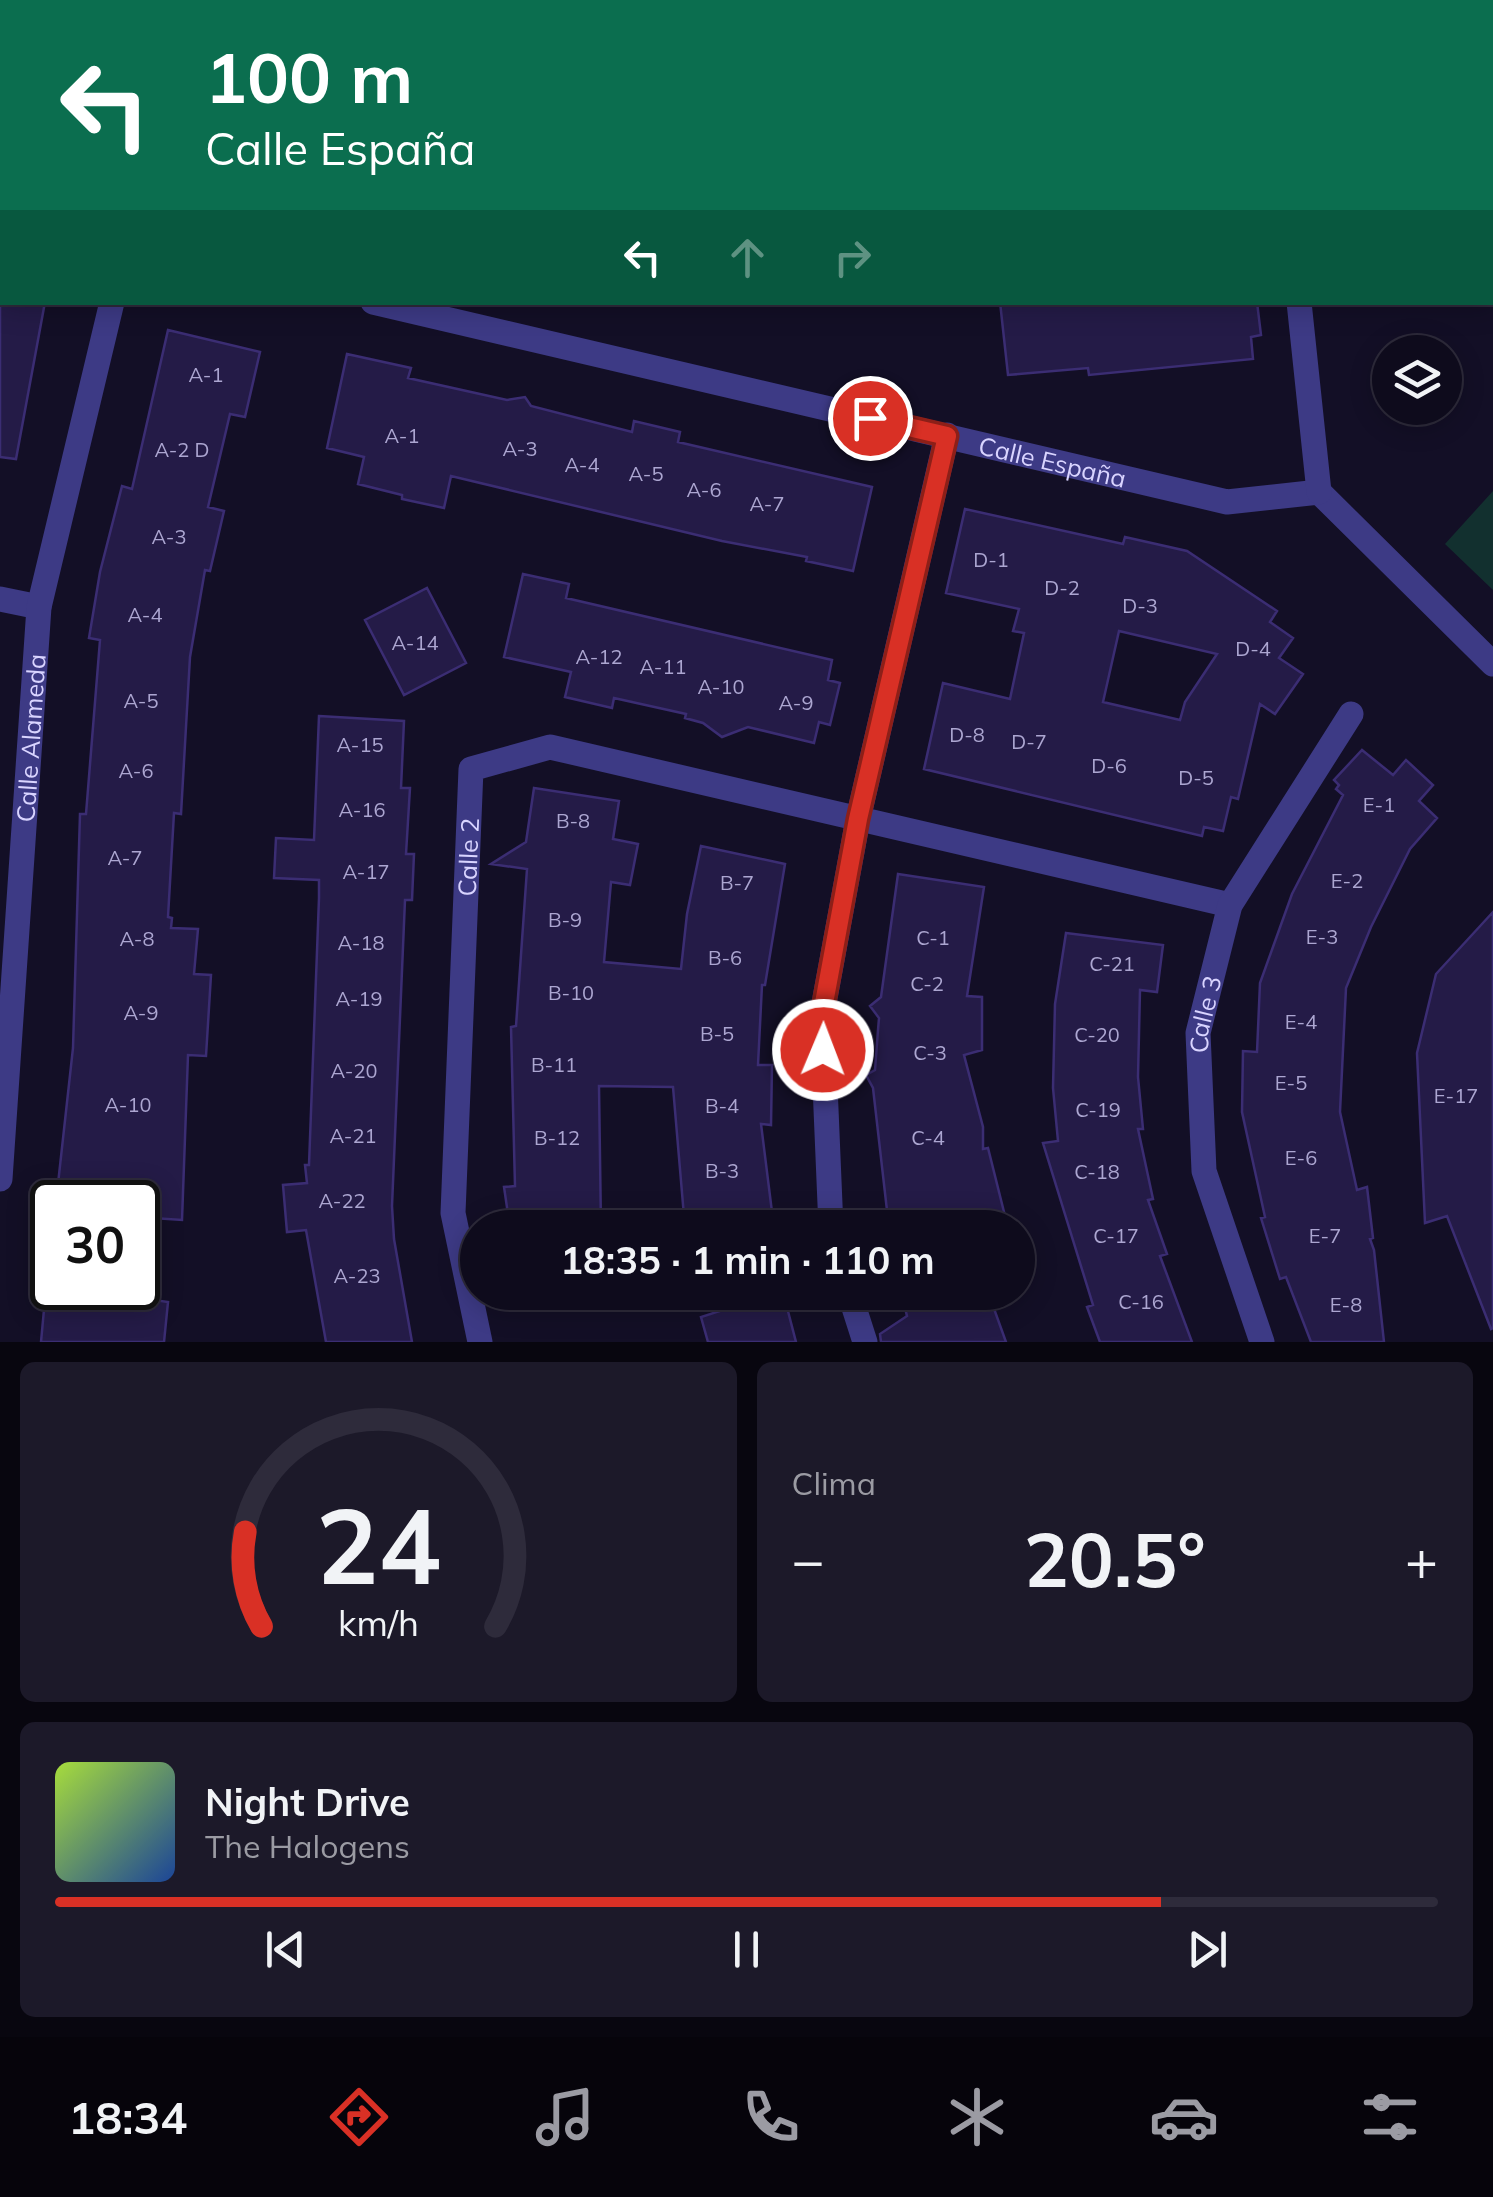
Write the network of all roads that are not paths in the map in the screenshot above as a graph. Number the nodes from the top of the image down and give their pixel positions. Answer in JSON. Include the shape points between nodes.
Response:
{"nodes":[{"id":1,"x":111,"y":305,"type":"edge"},
{"id":2,"x":387,"y":305,"type":"edge"},
{"id":3,"x":1299,"y":305,"type":"edge"},
{"id":4,"x":947,"y":436,"type":"junction"},
{"id":5,"x":1318,"y":492,"type":"junction"},
{"id":6,"x":0,"y":599,"type":"edge"},
{"id":7,"x":39,"y":607,"type":"junction"},
{"id":8,"x":1493,"y":664,"type":"edge"},
{"id":9,"x":1351,"y":714,"type":"dead end"},
{"id":10,"x":858,"y":819,"type":"junction"},
{"id":11,"x":1230,"y":905,"type":"junction"},
{"id":12,"x":0,"y":1180,"type":"edge"},
{"id":13,"x":830,"y":1210,"type":"edge"},
{"id":14,"x":854,"y":1310,"type":"edge"},
{"id":15,"x":480,"y":1342,"type":"edge"},
{"id":16,"x":865,"y":1342,"type":"edge"},
{"id":17,"x":1262,"y":1342,"type":"edge"}],
"edges":[{"from":1,"to":7,"type":"street","name":"Calle Alameda"},
{"from":2,"to":4,"type":"street","name":"Calle España"},
{"from":3,"to":5,"type":"street"},
{"from":4,"to":5,"type":"street","name":"Calle España","via":[[1228,502]]},
{"from":4,"to":10,"type":"street"},
{"from":5,"to":8,"type":"street"},
{"from":6,"to":7,"type":"street"},
{"from":7,"to":12,"type":"street","name":"Calle Alameda"},
{"from":9,"to":11,"type":"street","name":"Calle 3"},
{"from":10,"to":11,"type":"street"},
{"from":10,"to":13,"type":"street","via":[[822,1014]]},
{"from":10,"to":15,"type":"street","name":"Calle 2","via":[[550,747],[471,768],[453,1214]]},
{"from":11,"to":17,"type":"street","name":"Calle 3","via":[[1198,1033],[1204,1171]]},
{"from":14,"to":16,"type":"street"}]}
